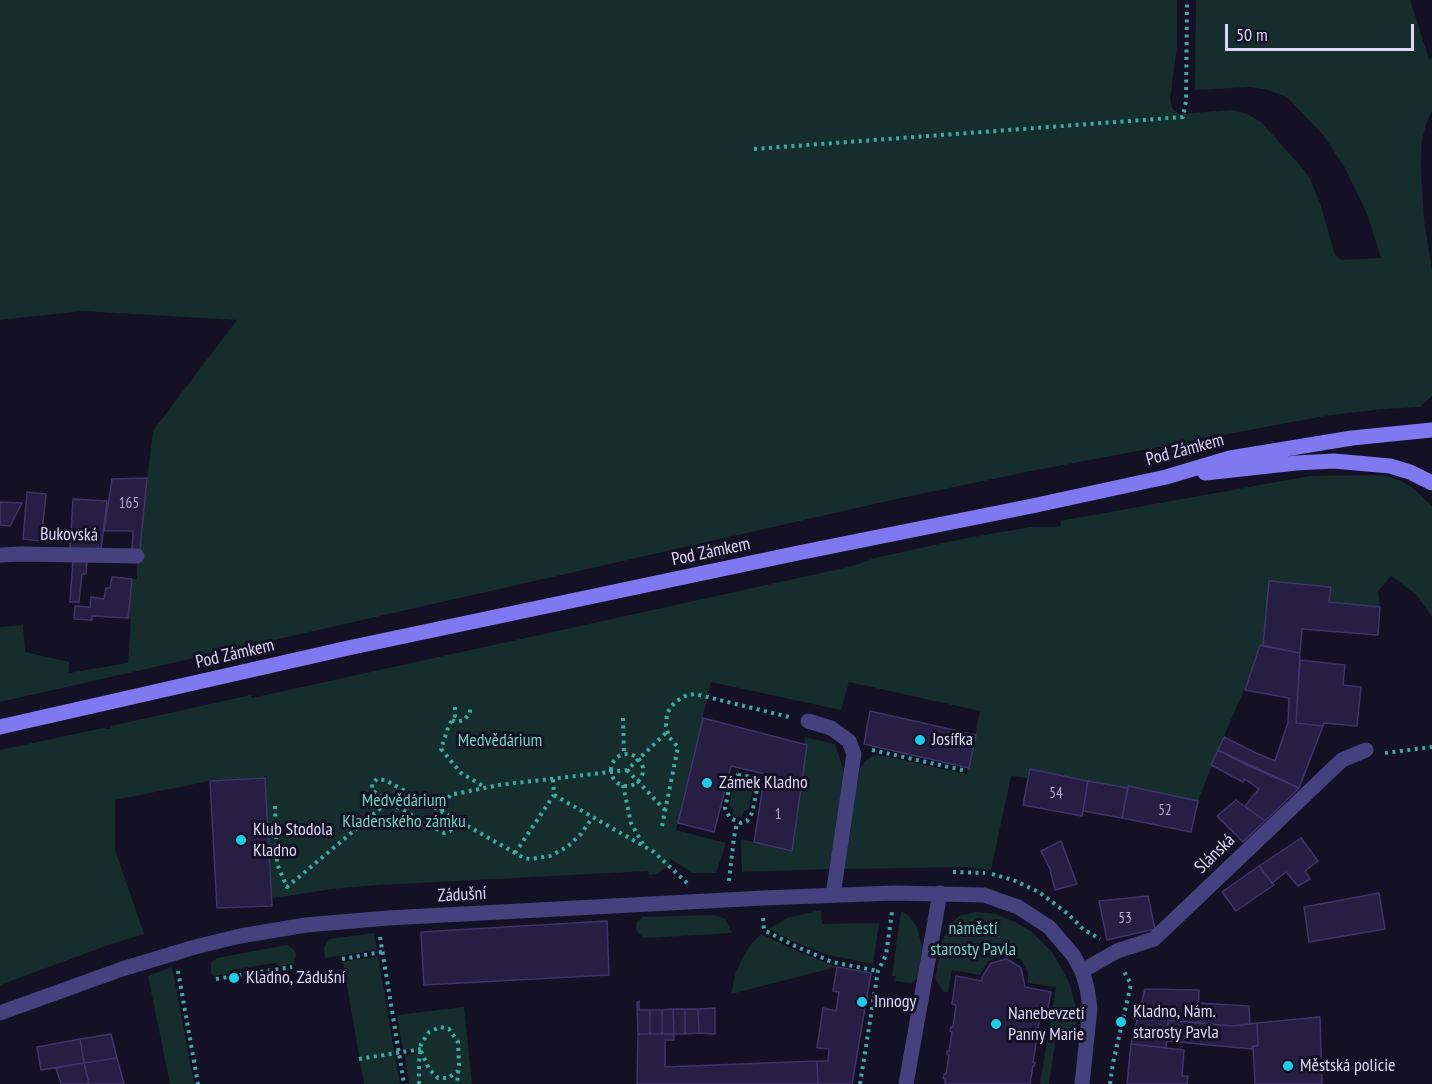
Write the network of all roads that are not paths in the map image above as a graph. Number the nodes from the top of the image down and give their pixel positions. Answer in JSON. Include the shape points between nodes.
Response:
{"nodes":[{"id":1,"x":1432,"y":430,"type":"edge"},
{"id":2,"x":1166,"y":477,"type":"junction"},
{"id":3,"x":1432,"y":483,"type":"edge"},
{"id":4,"x":0,"y":555,"type":"edge"},
{"id":5,"x":137,"y":556,"type":"dead end"},
{"id":6,"x":808,"y":721,"type":"road end"},
{"id":7,"x":0,"y":727,"type":"edge"},
{"id":8,"x":1366,"y":750,"type":"road end"},
{"id":9,"x":940,"y":894,"type":"junction"},
{"id":10,"x":833,"y":895,"type":"junction"},
{"id":11,"x":1082,"y":971,"type":"junction"},
{"id":12,"x":0,"y":1013,"type":"edge"},
{"id":13,"x":906,"y":1084,"type":"edge"},
{"id":14,"x":1082,"y":1084,"type":"edge"}],
"edges":[{"from":1,"to":2,"type":"main road","name":"Pod Zámkem","via":[[1352,438],[1230,458]]},
{"from":2,"to":3,"type":"main road","via":[[1334,461],[1390,466]]},
{"from":2,"to":7,"type":"main road","name":"Pod Zámkem","via":[[348,648]]},
{"from":4,"to":5,"type":"street","name":"Bukovská"},
{"from":6,"to":10,"type":"street","via":[[831,728],[849,741],[854,754]]},
{"from":8,"to":11,"type":"street","name":"Slánská","via":[[1342,760],[1154,939],[1114,953]]},
{"from":9,"to":10,"type":"street","name":"Zádušní"},
{"from":9,"to":11,"type":"street","via":[[984,895],[1018,907],[1049,927]]},
{"from":9,"to":13,"type":"street"},
{"from":10,"to":12,"type":"street","name":"Zádušní","via":[[275,929],[174,953]]},
{"from":11,"to":14,"type":"street","via":[[1090,1008]]}]}
